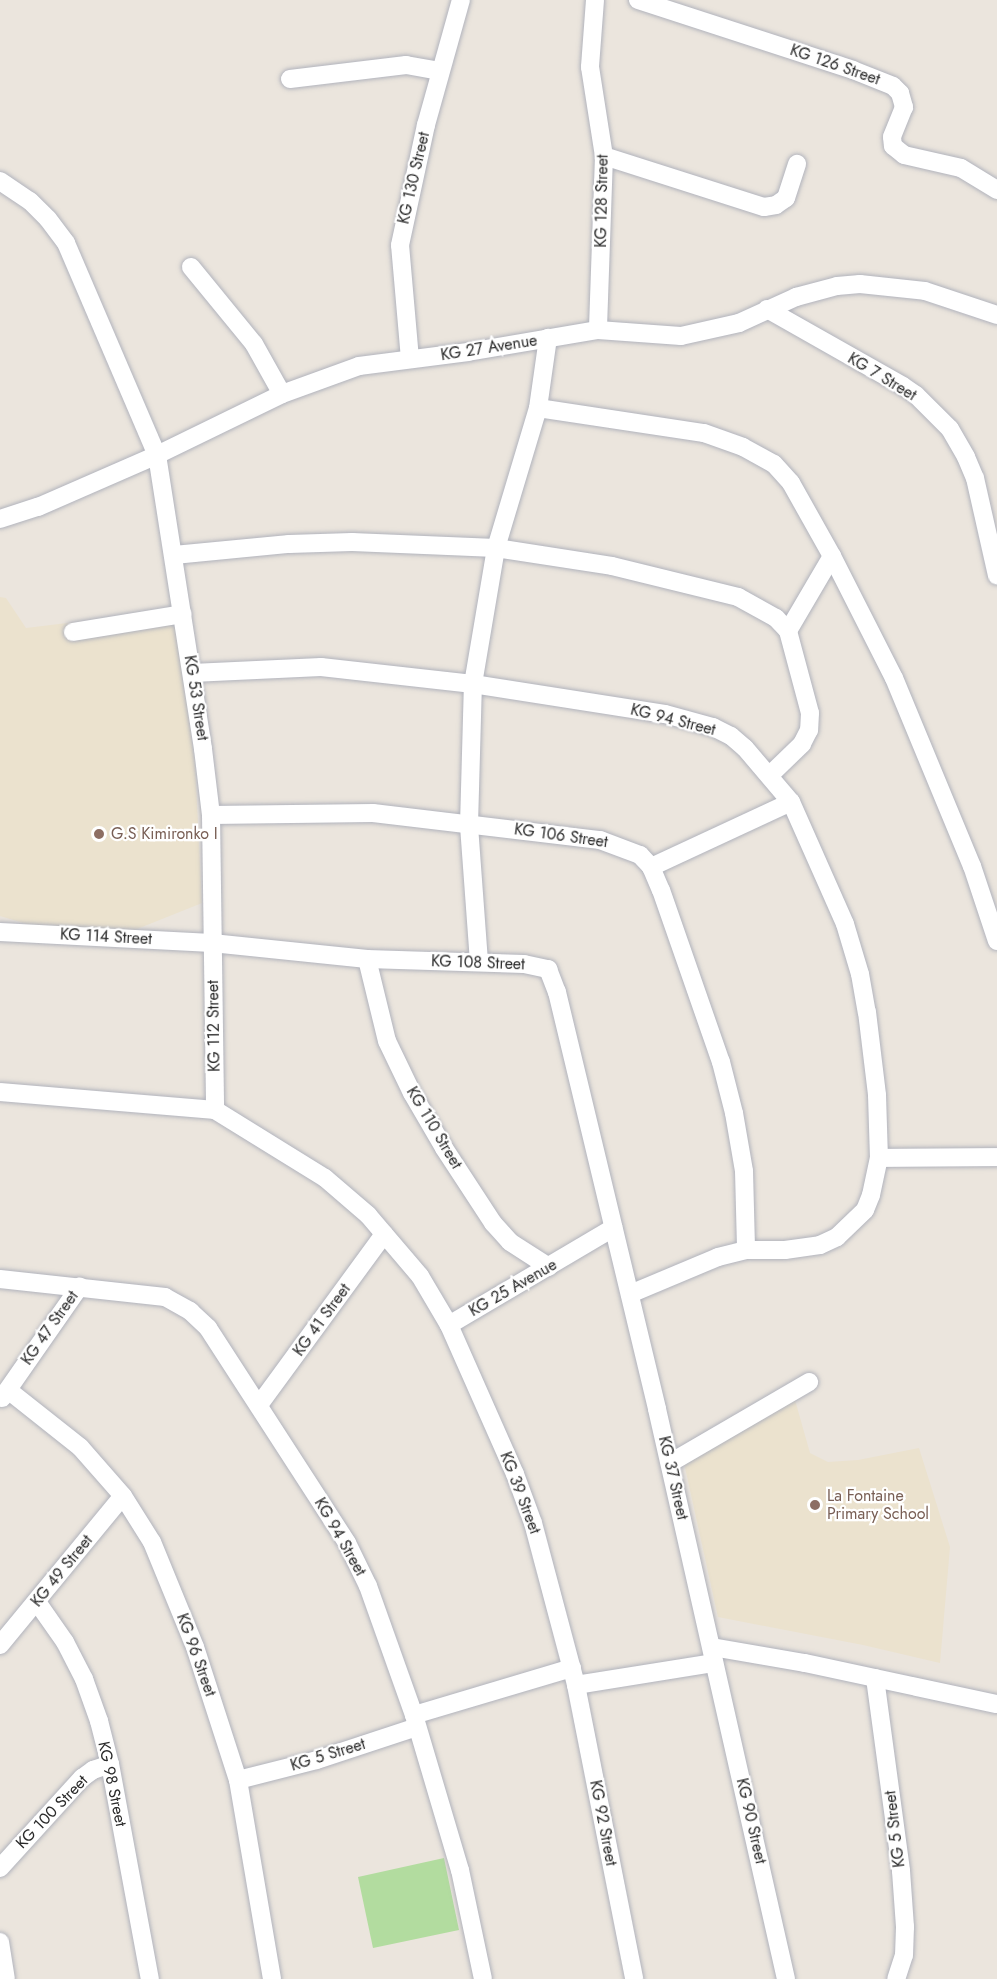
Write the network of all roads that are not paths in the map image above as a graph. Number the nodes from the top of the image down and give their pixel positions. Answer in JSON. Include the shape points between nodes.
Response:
{"nodes":[{"id":1,"x":461,"y":0,"type":"edge"},
{"id":2,"x":595,"y":0,"type":"edge"},
{"id":3,"x":638,"y":0,"type":"edge"},
{"id":4,"x":440,"y":71,"type":"junction"},
{"id":5,"x":290,"y":79,"type":"dead end"},
{"id":6,"x":604,"y":156,"type":"junction"},
{"id":7,"x":797,"y":164,"type":"dead end"},
{"id":8,"x":0,"y":181,"type":"edge"},
{"id":9,"x":997,"y":190,"type":"edge"},
{"id":10,"x":191,"y":267,"type":"dead end"},
{"id":11,"x":767,"y":309,"type":"junction"},
{"id":12,"x":997,"y":315,"type":"edge"},
{"id":13,"x":598,"y":330,"type":"junction"},
{"id":14,"x":548,"y":338,"type":"junction"},
{"id":15,"x":410,"y":359,"type":"junction"},
{"id":16,"x":282,"y":394,"type":"junction"},
{"id":17,"x":538,"y":408,"type":"junction"},
{"id":18,"x":157,"y":456,"type":"junction"},
{"id":19,"x":0,"y":519,"type":"edge"},
{"id":20,"x":496,"y":548,"type":"junction"},
{"id":21,"x":174,"y":555,"type":"junction"},
{"id":22,"x":832,"y":556,"type":"junction"},
{"id":23,"x":997,"y":576,"type":"edge"},
{"id":24,"x":183,"y":614,"type":"junction"},
{"id":25,"x":788,"y":631,"type":"junction"},
{"id":26,"x":74,"y":632,"type":"dead end"},
{"id":27,"x":192,"y":673,"type":"junction"},
{"id":28,"x":473,"y":684,"type":"junction"},
{"id":29,"x":770,"y":775,"type":"junction"},
{"id":30,"x":791,"y":802,"type":"junction"},
{"id":31,"x":211,"y":815,"type":"junction"},
{"id":32,"x":469,"y":825,"type":"junction"},
{"id":33,"x":651,"y":867,"type":"junction"},
{"id":34,"x":0,"y":932,"type":"edge"},
{"id":35,"x":997,"y":941,"type":"edge"},
{"id":36,"x":213,"y":943,"type":"junction"},
{"id":37,"x":367,"y":959,"type":"junction"},
{"id":38,"x":479,"y":962,"type":"junction"},
{"id":39,"x":0,"y":1092,"type":"edge"},
{"id":40,"x":215,"y":1110,"type":"junction"},
{"id":41,"x":997,"y":1157,"type":"edge"},
{"id":42,"x":879,"y":1158,"type":"junction"},
{"id":43,"x":613,"y":1228,"type":"junction"},
{"id":44,"x":384,"y":1234,"type":"junction"},
{"id":45,"x":746,"y":1250,"type":"junction"},
{"id":46,"x":549,"y":1267,"type":"junction"},
{"id":47,"x":0,"y":1279,"type":"edge"},
{"id":48,"x":80,"y":1286,"type":"junction"},
{"id":49,"x":630,"y":1294,"type":"junction"},
{"id":50,"x":449,"y":1325,"type":"junction"},
{"id":51,"x":809,"y":1382,"type":"dead end"},
{"id":52,"x":4,"y":1395,"type":"edge"},
{"id":53,"x":258,"y":1405,"type":"junction"},
{"id":54,"x":670,"y":1463,"type":"junction"},
{"id":55,"x":123,"y":1496,"type":"junction"},
{"id":56,"x":38,"y":1602,"type":"junction"},
{"id":57,"x":0,"y":1645,"type":"edge"},
{"id":58,"x":713,"y":1655,"type":"junction"},
{"id":59,"x":574,"y":1676,"type":"junction"},
{"id":60,"x":875,"y":1678,"type":"junction"},
{"id":61,"x":997,"y":1704,"type":"edge"},
{"id":62,"x":415,"y":1721,"type":"junction"},
{"id":63,"x":110,"y":1764,"type":"junction"},
{"id":64,"x":238,"y":1780,"type":"junction"},
{"id":65,"x":0,"y":1868,"type":"edge"},
{"id":66,"x":0,"y":1942,"type":"edge"},
{"id":67,"x":6,"y":1979,"type":"edge"},
{"id":68,"x":150,"y":1979,"type":"edge"},
{"id":69,"x":272,"y":1979,"type":"edge"},
{"id":70,"x":483,"y":1979,"type":"edge"},
{"id":71,"x":634,"y":1979,"type":"edge"},
{"id":72,"x":786,"y":1979,"type":"edge"},
{"id":73,"x":896,"y":1979,"type":"edge"}],
"edges":[{"from":1,"to":4,"type":"street","name":"KG 130 Street"},
{"from":2,"to":6,"type":"street","name":"KG 128 Street","via":[[590,67]]},
{"from":3,"to":9,"type":"street","name":"KG 126 Street","via":[[893,86],[904,107],[892,137],[893,146],[903,155],[961,168]]},
{"from":4,"to":5,"type":"street","via":[[406,64]]},
{"from":4,"to":15,"type":"street","name":"KG 130 Street","via":[[400,245]]},
{"from":6,"to":7,"type":"street","via":[[764,207],[786,198]]},
{"from":6,"to":13,"type":"street","name":"KG 128 Street"},
{"from":8,"to":18,"type":"street","name":"KG 53 Street","via":[[30,201],[66,243]]},
{"from":10,"to":16,"type":"street","via":[[254,344]]},
{"from":11,"to":12,"type":"street","name":"KG 27 Avenue","via":[[837,286],[860,284],[925,291]]},
{"from":11,"to":13,"type":"street","name":"KG 27 Avenue","via":[[739,322],[681,336]]},
{"from":11,"to":23,"type":"street","name":"KG 7 Street","via":[[903,386],[950,429],[975,478]]},
{"from":13,"to":14,"type":"street","name":"KG 27 Avenue"},
{"from":14,"to":15,"type":"street","name":"KG 27 Avenue"},
{"from":14,"to":17,"type":"street"},
{"from":15,"to":16,"type":"street","name":"KG 27 Avenue","via":[[342,370]]},
{"from":16,"to":18,"type":"street","name":"KG 27 Avenue"},
{"from":17,"to":20,"type":"street"},
{"from":17,"to":22,"type":"street","via":[[704,433],[743,447],[774,464],[791,483]]},
{"from":18,"to":19,"type":"street","name":"KG 27 Avenue","via":[[38,507]]},
{"from":18,"to":21,"type":"street","name":"KG 53 Street"},
{"from":20,"to":21,"type":"street","via":[[352,542]]},
{"from":20,"to":25,"type":"street","via":[[612,566],[738,597],[776,618]]},
{"from":20,"to":28,"type":"street"},
{"from":21,"to":24,"type":"street","name":"KG 53 Street"},
{"from":22,"to":25,"type":"street"},
{"from":22,"to":35,"type":"street","via":[[894,678],[972,866]]},
{"from":24,"to":26,"type":"street"},
{"from":24,"to":27,"type":"street","name":"KG 53 Street"},
{"from":25,"to":29,"type":"street","via":[[810,713],[809,730],[802,744]]},
{"from":27,"to":28,"type":"street","name":"KG 94 Street","via":[[321,667]]},
{"from":27,"to":31,"type":"street","name":"KG 53 Street"},
{"from":28,"to":29,"type":"street","name":"KG 94 Street","via":[[665,714],[713,727],[731,736]]},
{"from":28,"to":32,"type":"street"},
{"from":29,"to":30,"type":"street","name":"KG 94 Street"},
{"from":30,"to":33,"type":"street"},
{"from":30,"to":42,"type":"street","name":"KG 94 Street","via":[[846,924],[860,974],[877,1095]]},
{"from":31,"to":32,"type":"street","name":"KG 106 Street","via":[[373,813]]},
{"from":31,"to":36,"type":"street","name":"KG 53 Street"},
{"from":32,"to":33,"type":"street","name":"KG 106 Street","via":[[600,840],[640,855]]},
{"from":32,"to":38,"type":"street"},
{"from":33,"to":45,"type":"street","via":[[688,962],[734,1113],[744,1171]]},
{"from":34,"to":36,"type":"street","name":"KG 114 Street"},
{"from":36,"to":37,"type":"street","name":"KG 108 Street"},
{"from":36,"to":40,"type":"street","name":"KG 112 Street"},
{"from":37,"to":38,"type":"street","name":"KG 108 Street"},
{"from":37,"to":46,"type":"street","name":"KG 110 Street","via":[[387,1041],[444,1148],[493,1223],[510,1242]]},
{"from":38,"to":43,"type":"street","name":"KG 108 Street","via":[[548,969],[557,992]]},
{"from":39,"to":40,"type":"street"},
{"from":40,"to":44,"type":"street","via":[[325,1178]]},
{"from":41,"to":42,"type":"street"},
{"from":42,"to":45,"type":"street","via":[[865,1210],[837,1237],[820,1245],[785,1250]]},
{"from":43,"to":46,"type":"street","name":"KG 25 Avenue"},
{"from":43,"to":49,"type":"street"},
{"from":44,"to":50,"type":"street","via":[[420,1276]]},
{"from":44,"to":53,"type":"street","name":"KG 41 Street"},
{"from":45,"to":49,"type":"street","via":[[697,1263]]},
{"from":46,"to":50,"type":"street","name":"KG 25 Avenue"},
{"from":47,"to":48,"type":"street","name":"KG 94 Street"},
{"from":48,"to":52,"type":"street","name":"KG 47 Street"},
{"from":48,"to":53,"type":"street","name":"KG 94 Street","via":[[165,1298],[184,1307],[208,1328]]},
{"from":49,"to":54,"type":"street","name":"KG 37 Street"},
{"from":50,"to":59,"type":"street","name":"KG 39 Street","via":[[534,1523]]},
{"from":51,"to":54,"type":"street"},
{"from":52,"to":55,"type":"street","name":"KG 96 Street","via":[[80,1447]]},
{"from":53,"to":62,"type":"street","name":"KG 94 Street","via":[[355,1561],[388,1636]]},
{"from":54,"to":58,"type":"street","name":"KG 37 Street"},
{"from":55,"to":56,"type":"street","name":"KG 49 Street"},
{"from":55,"to":64,"type":"street","name":"KG 96 Street","via":[[152,1542],[170,1584]]},
{"from":56,"to":57,"type":"street","name":"KG 49 Street"},
{"from":56,"to":63,"type":"street","name":"KG 98 Street","via":[[84,1679]]},
{"from":58,"to":59,"type":"street","name":"KG 5 Street"},
{"from":58,"to":60,"type":"street","name":"KG 5 Street"},
{"from":58,"to":72,"type":"street","name":"KG 90 Street"},
{"from":59,"to":62,"type":"street","name":"KG 5 Street"},
{"from":59,"to":71,"type":"street","name":"KG 92 Street"},
{"from":60,"to":61,"type":"street","name":"KG 5 Street"},
{"from":60,"to":73,"type":"street","name":"KG 5 Street","via":[[904,1916],[904,1955]]},
{"from":62,"to":64,"type":"street","name":"KG 5 Street","via":[[317,1760]]},
{"from":62,"to":70,"type":"street","name":"KG 94 Street","via":[[460,1870]]},
{"from":63,"to":65,"type":"street","name":"KG 100 Street","via":[[82,1778]]},
{"from":63,"to":68,"type":"street","name":"KG 98 Street"},
{"from":64,"to":69,"type":"street","name":"KG 96 Street"},
{"from":66,"to":67,"type":"street"}]}
